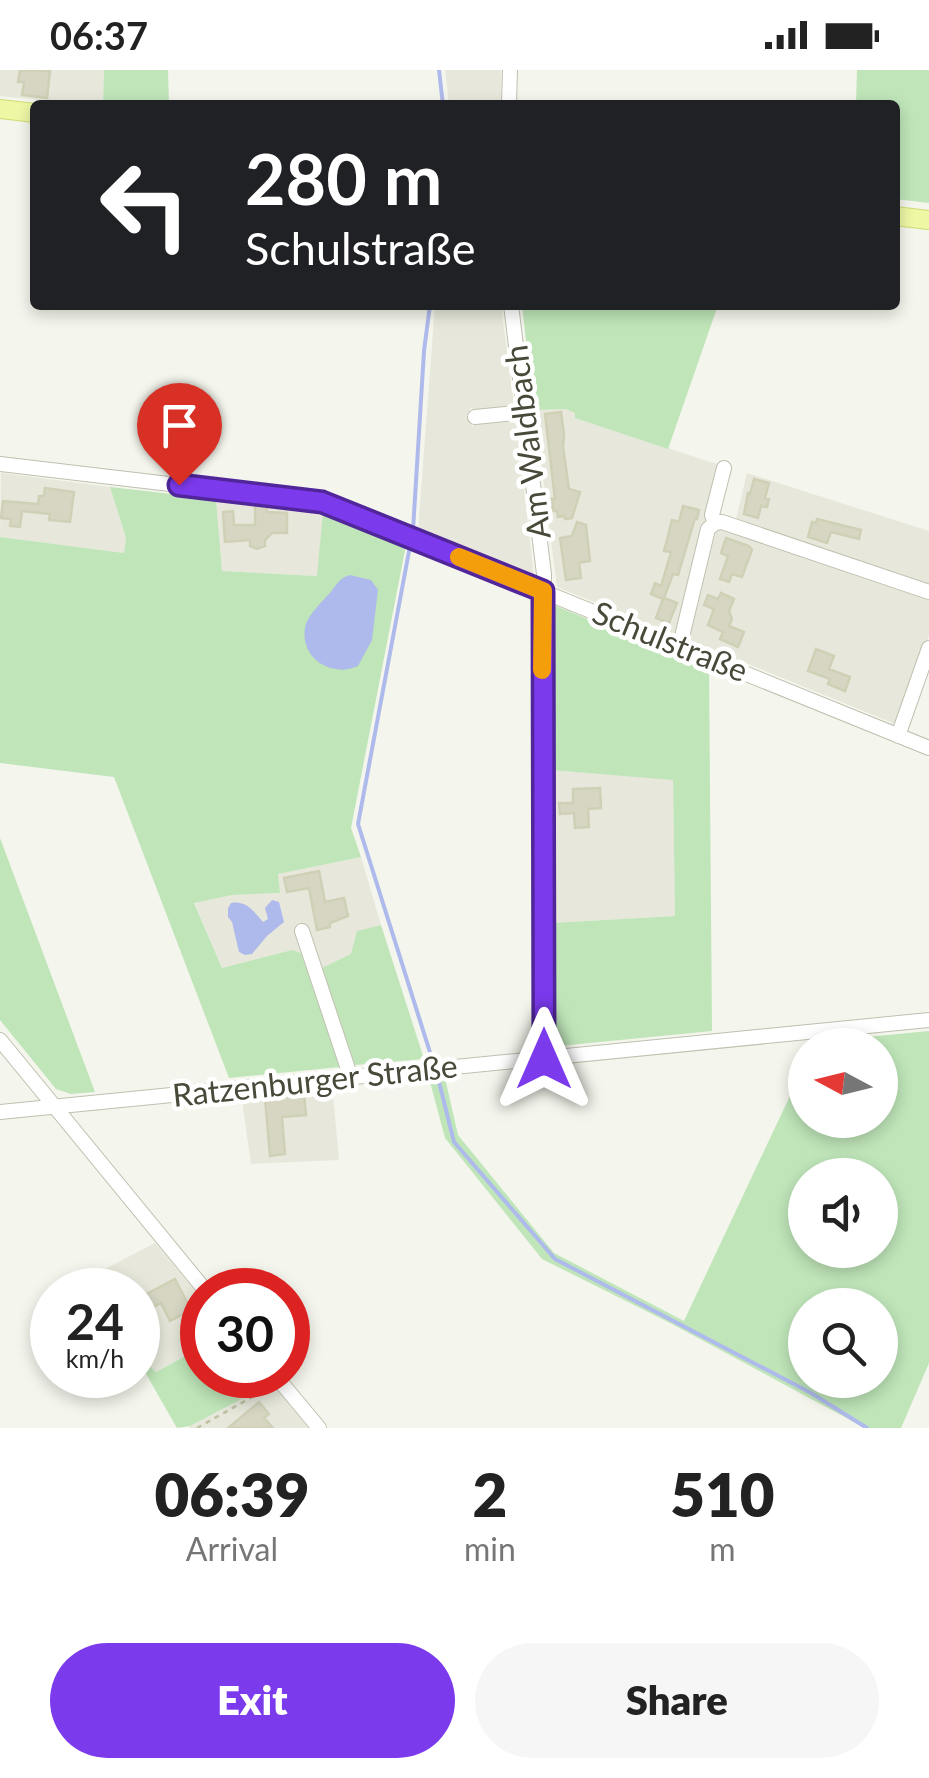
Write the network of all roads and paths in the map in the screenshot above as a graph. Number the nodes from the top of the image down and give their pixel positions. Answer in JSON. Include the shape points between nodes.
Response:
{"nodes":[{"id":1,"x":510,"y":70,"type":"edge"},
{"id":2,"x":509,"y":100,"type":"edge"},
{"id":3,"x":0,"y":108,"type":"edge"},
{"id":4,"x":30,"y":112,"type":"edge"},
{"id":5,"x":900,"y":217,"type":"edge"},
{"id":6,"x":929,"y":220,"type":"edge"},
{"id":7,"x":512,"y":310,"type":"edge"},
{"id":8,"x":524,"y":412,"type":"junction"},
{"id":9,"x":475,"y":417,"type":"dead end"},
{"id":10,"x":0,"y":464,"type":"edge"},
{"id":11,"x":724,"y":468,"type":"dead end"},
{"id":12,"x":714,"y":523,"type":"junction"},
{"id":13,"x":543,"y":591,"type":"junction"},
{"id":14,"x":929,"y":592,"type":"edge"},
{"id":15,"x":680,"y":645,"type":"junction"},
{"id":16,"x":929,"y":648,"type":"edge"},
{"id":17,"x":898,"y":736,"type":"junction"},
{"id":18,"x":929,"y":748,"type":"edge"},
{"id":19,"x":302,"y":931,"type":"dead end"},
{"id":20,"x":929,"y":1020,"type":"edge"},
{"id":21,"x":0,"y":1040,"type":"edge"},
{"id":22,"x":544,"y":1059,"type":"junction"},
{"id":23,"x":352,"y":1078,"type":"junction"},
{"id":24,"x":54,"y":1106,"type":"junction"},
{"id":25,"x":0,"y":1112,"type":"edge"},
{"id":26,"x":187,"y":1268,"type":"edge"},
{"id":27,"x":246,"y":1398,"type":"edge"},
{"id":28,"x":294,"y":1398,"type":"edge"},
{"id":29,"x":198,"y":1428,"type":"edge"},
{"id":30,"x":319,"y":1428,"type":"edge"}],
"edges":[{"from":1,"to":2,"type":"street"},
{"from":3,"to":4,"type":"main road"},
{"from":5,"to":6,"type":"main road"},
{"from":7,"to":8,"type":"street","name":"Am Waldbach"},
{"from":8,"to":9,"type":"street"},
{"from":8,"to":13,"type":"street","name":"Am Waldbach"},
{"from":10,"to":13,"type":"street","name":"Schulstraße","via":[[322,502]]},
{"from":11,"to":12,"type":"street"},
{"from":12,"to":14,"type":"street"},
{"from":12,"to":15,"type":"street"},
{"from":13,"to":15,"type":"street","name":"Schulstraße"},
{"from":13,"to":22,"type":"street","name":"Am Waldbach"},
{"from":15,"to":17,"type":"street","name":"Schulstraße"},
{"from":16,"to":17,"type":"street"},
{"from":17,"to":18,"type":"street","name":"Schulstraße"},
{"from":19,"to":23,"type":"street"},
{"from":20,"to":22,"type":"street","name":"Ratzenburger Straße"},
{"from":21,"to":24,"type":"street"},
{"from":22,"to":23,"type":"street","name":"Ratzenburger Straße"},
{"from":23,"to":24,"type":"street","name":"Ratzenburger Straße"},
{"from":24,"to":25,"type":"street","name":"Ratzenburger Straße"},
{"from":24,"to":26,"type":"street"},
{"from":27,"to":29,"type":"path"},
{"from":28,"to":30,"type":"street"}]}
